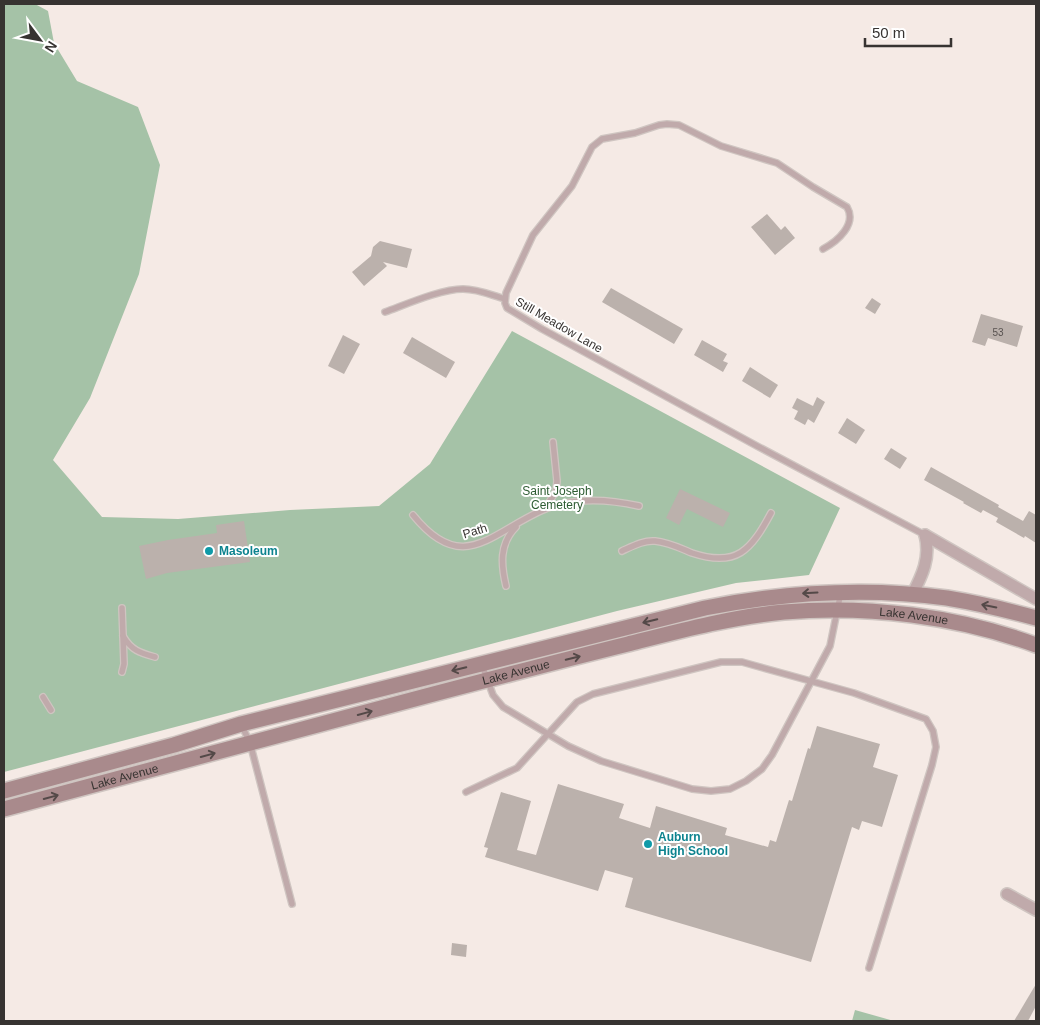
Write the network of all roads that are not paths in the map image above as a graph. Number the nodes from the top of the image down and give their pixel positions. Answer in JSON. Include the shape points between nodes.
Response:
{"nodes":[{"id":1,"x":824,"y":249,"type":"dead end"},
{"id":2,"x":505,"y":299,"type":"junction"},
{"id":3,"x":385,"y":312,"type":"dead end"},
{"id":4,"x":553,"y":442,"type":"dead end"},
{"id":5,"x":639,"y":506,"type":"dead end"},
{"id":6,"x":544,"y":509,"type":"junction"},
{"id":7,"x":771,"y":513,"type":"dead end"},
{"id":8,"x":413,"y":515,"type":"dead end"},
{"id":9,"x":521,"y":522,"type":"junction"},
{"id":10,"x":925,"y":535,"type":"junction"},
{"id":11,"x":493,"y":537,"type":"junction"},
{"id":12,"x":505,"y":544,"type":"junction"},
{"id":13,"x":622,"y":551,"type":"dead end"},
{"id":14,"x":506,"y":586,"type":"dead end"},
{"id":15,"x":841,"y":592,"type":"junction"},
{"id":16,"x":912,"y":595,"type":"junction"},
{"id":17,"x":1036,"y":599,"type":"edge"},
{"id":18,"x":122,"y":608,"type":"dead end"},
{"id":19,"x":837,"y":611,"type":"junction"},
{"id":20,"x":1036,"y":618,"type":"edge"},
{"id":21,"x":122,"y":635,"type":"junction"},
{"id":22,"x":1036,"y":645,"type":"edge"},
{"id":23,"x":155,"y":657,"type":"dead end"},
{"id":24,"x":482,"y":663,"type":"junction"},
{"id":25,"x":122,"y":672,"type":"dead end"},
{"id":26,"x":488,"y":680,"type":"junction"},
{"id":27,"x":811,"y":682,"type":"junction"},
{"id":28,"x":43,"y":697,"type":"dead end"},
{"id":29,"x":51,"y":710,"type":"dead end"},
{"id":30,"x":241,"y":724,"type":"junction"},
{"id":31,"x":548,"y":734,"type":"junction"},
{"id":32,"x":250,"y":743,"type":"junction"},
{"id":33,"x":4,"y":791,"type":"edge"},
{"id":34,"x":466,"y":792,"type":"dead end"},
{"id":35,"x":4,"y":810,"type":"edge"},
{"id":36,"x":1007,"y":894,"type":"dead end"},
{"id":37,"x":292,"y":904,"type":"dead end"},
{"id":38,"x":1036,"y":910,"type":"edge"},
{"id":39,"x":869,"y":968,"type":"dead end"}],
"edges":[{"from":1,"to":2,"type":"lane","name":"Still Meadow Lane","via":[[839,239],[844,231],[850,217],[847,207],[777,163],[721,146],[679,125],[659,125],[602,139],[592,147],[572,186],[533,235]]},
{"from":2,"to":3,"type":"lane","via":[[481,291],[450,290]]},
{"from":2,"to":10,"type":"lane","name":"Still Meadow Lane","via":[[507,308],[542,329]]},
{"from":4,"to":6,"type":"lane","via":[[556,491]]},
{"from":5,"to":6,"type":"lane","name":"Path","via":[[592,500]]},
{"from":6,"to":9,"type":"lane","name":"Path"},
{"from":7,"to":13,"type":"lane","via":[[752,544],[735,557],[716,559],[654,540]]},
{"from":8,"to":11,"type":"lane","name":"Path","via":[[428,533],[446,544],[470,546]]},
{"from":9,"to":11,"type":"lane","name":"Path"},
{"from":9,"to":12,"type":"lane","name":"Path"},
{"from":10,"to":16,"type":"street","name":"Lake Avenue","via":[[927,556]]},
{"from":10,"to":17,"type":"street"},
{"from":11,"to":12,"type":"lane"},
{"from":12,"to":14,"type":"lane","via":[[502,564]]},
{"from":15,"to":16,"type":"main road","name":"Lake Avenue"},
{"from":15,"to":19,"type":"lane"},
{"from":15,"to":24,"type":"main road","name":"Lake Avenue","one_way":true,"via":[[784,595],[704,608]]},
{"from":20,"to":16,"type":"main road","name":"Lake Avenue","one_way":true,"via":[[948,598]]},
{"from":18,"to":21,"type":"lane"},
{"from":19,"to":22,"type":"main road","name":"Lake Avenue","via":[[872,611],[948,621]]},
{"from":26,"to":19,"type":"main road","name":"Lake Avenue","one_way":true,"via":[[692,628],[783,612]]},
{"from":19,"to":27,"type":"lane","via":[[830,646]]},
{"from":21,"to":23,"type":"lane","via":[[138,652]]},
{"from":21,"to":25,"type":"lane"},
{"from":24,"to":26,"type":"lane"},
{"from":24,"to":30,"type":"main road","name":"Lake Avenue","one_way":true},
{"from":26,"to":31,"type":"lane","via":[[493,695],[503,707]]},
{"from":32,"to":26,"type":"main road","name":"Lake Avenue","one_way":true},
{"from":27,"to":31,"type":"lane","via":[[742,662],[721,662],[593,694],[577,702]]},
{"from":27,"to":31,"type":"lane","via":[[762,769],[730,789],[711,791],[683,786],[602,761]]},
{"from":27,"to":39,"type":"lane","via":[[926,719],[933,731],[936,747],[932,765]]},
{"from":28,"to":29,"type":"lane"},
{"from":30,"to":32,"type":"lane"},
{"from":30,"to":33,"type":"main road","name":"Lake Avenue"},
{"from":31,"to":34,"type":"lane","via":[[516,768]]},
{"from":35,"to":32,"type":"main road","name":"Lake Avenue","one_way":true},
{"from":32,"to":37,"type":"lane"},
{"from":36,"to":38,"type":"street"}]}
